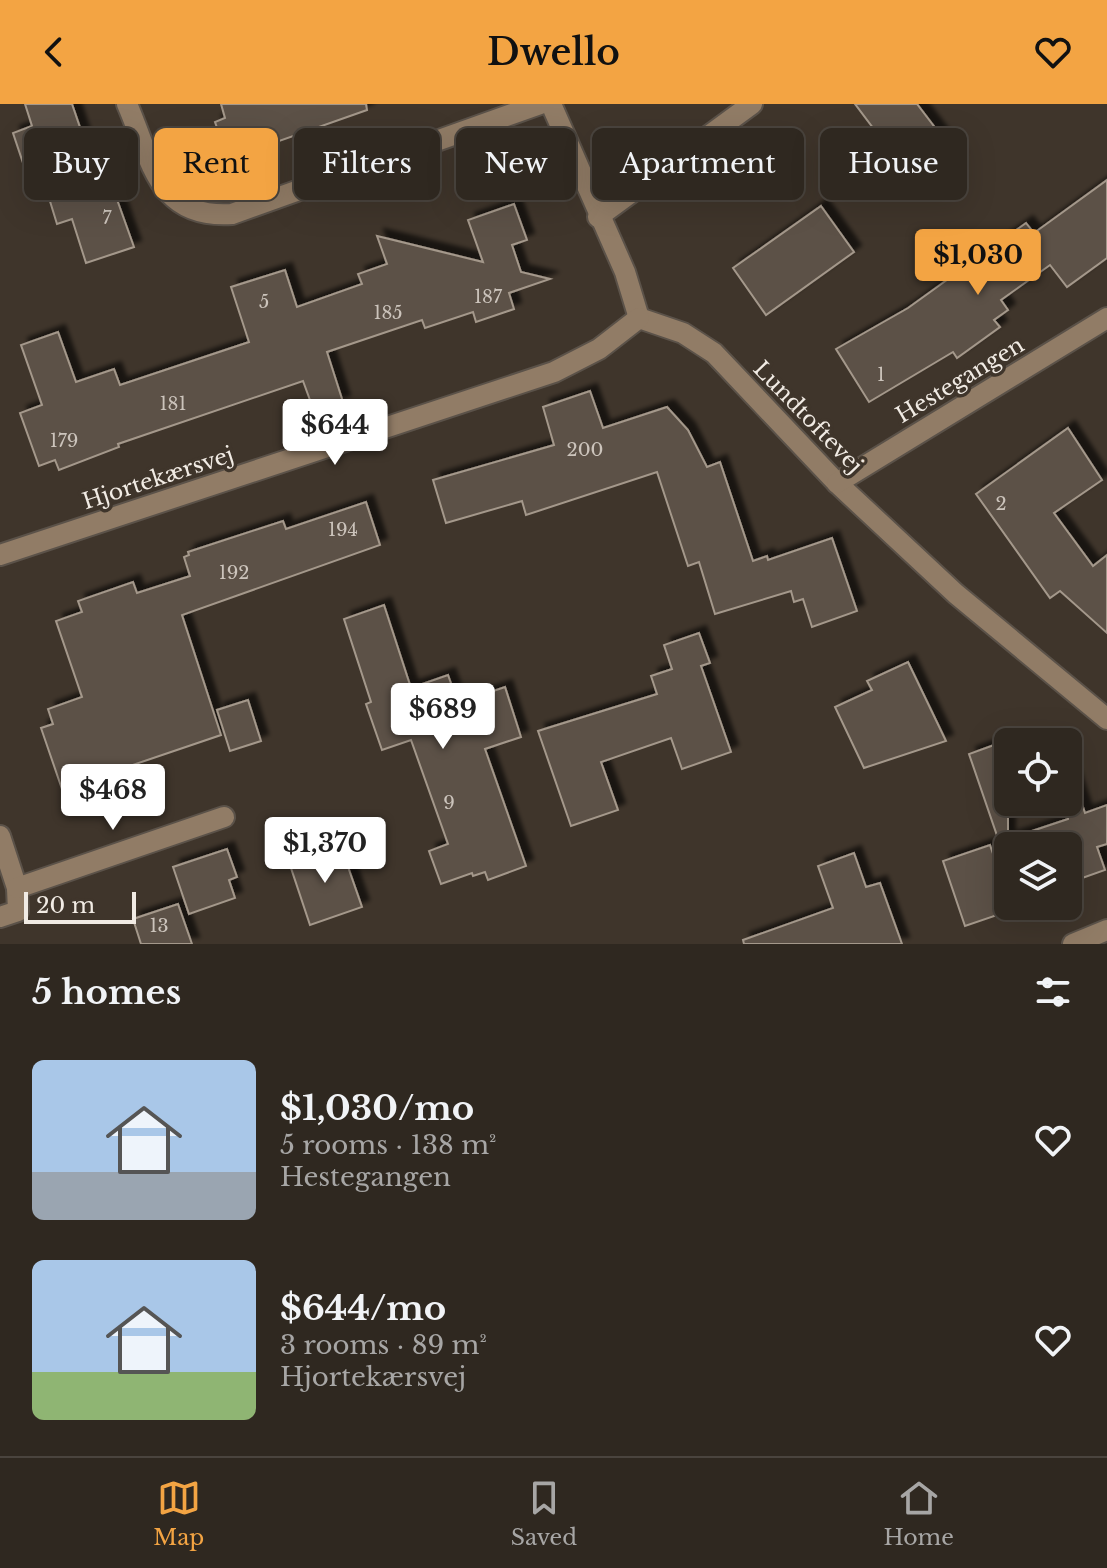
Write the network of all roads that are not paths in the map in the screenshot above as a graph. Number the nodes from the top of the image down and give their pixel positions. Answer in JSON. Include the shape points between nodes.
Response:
{"nodes":[{"id":1,"x":127,"y":104,"type":"edge"},
{"id":2,"x":540,"y":104,"type":"edge"},
{"id":3,"x":551,"y":104,"type":"edge"},
{"id":4,"x":752,"y":104,"type":"edge"},
{"id":5,"x":598,"y":217,"type":"junction"},
{"id":6,"x":639,"y":318,"type":"junction"},
{"id":7,"x":1107,"y":318,"type":"edge"},
{"id":8,"x":837,"y":483,"type":"junction"},
{"id":9,"x":0,"y":555,"type":"edge"},
{"id":10,"x":1107,"y":719,"type":"edge"},
{"id":11,"x":224,"y":817,"type":"dead end"},
{"id":12,"x":0,"y":836,"type":"edge"},
{"id":13,"x":17,"y":888,"type":"junction"},
{"id":14,"x":0,"y":917,"type":"edge"},
{"id":15,"x":1107,"y":930,"type":"edge"},
{"id":16,"x":1073,"y":944,"type":"edge"}],
"edges":[{"from":1,"to":2,"type":"street","via":[[163,187],[179,206],[204,216],[232,214]]},
{"from":3,"to":5,"type":"street"},
{"from":4,"to":5,"type":"street"},
{"from":5,"to":6,"type":"street","via":[[625,272]]},
{"from":6,"to":8,"type":"street","name":"Lundtoftevej","via":[[683,333],[714,353]]},
{"from":6,"to":9,"type":"street","name":"Hjortekærsvej","via":[[599,349],[554,372]]},
{"from":7,"to":8,"type":"street","name":"Hestegangen"},
{"from":8,"to":10,"type":"street","name":"Lundtoftevej","via":[[956,594]]},
{"from":11,"to":13,"type":"street"},
{"from":12,"to":13,"type":"street"},
{"from":13,"to":14,"type":"street","via":[[18,911]]},
{"from":15,"to":16,"type":"street"}]}
